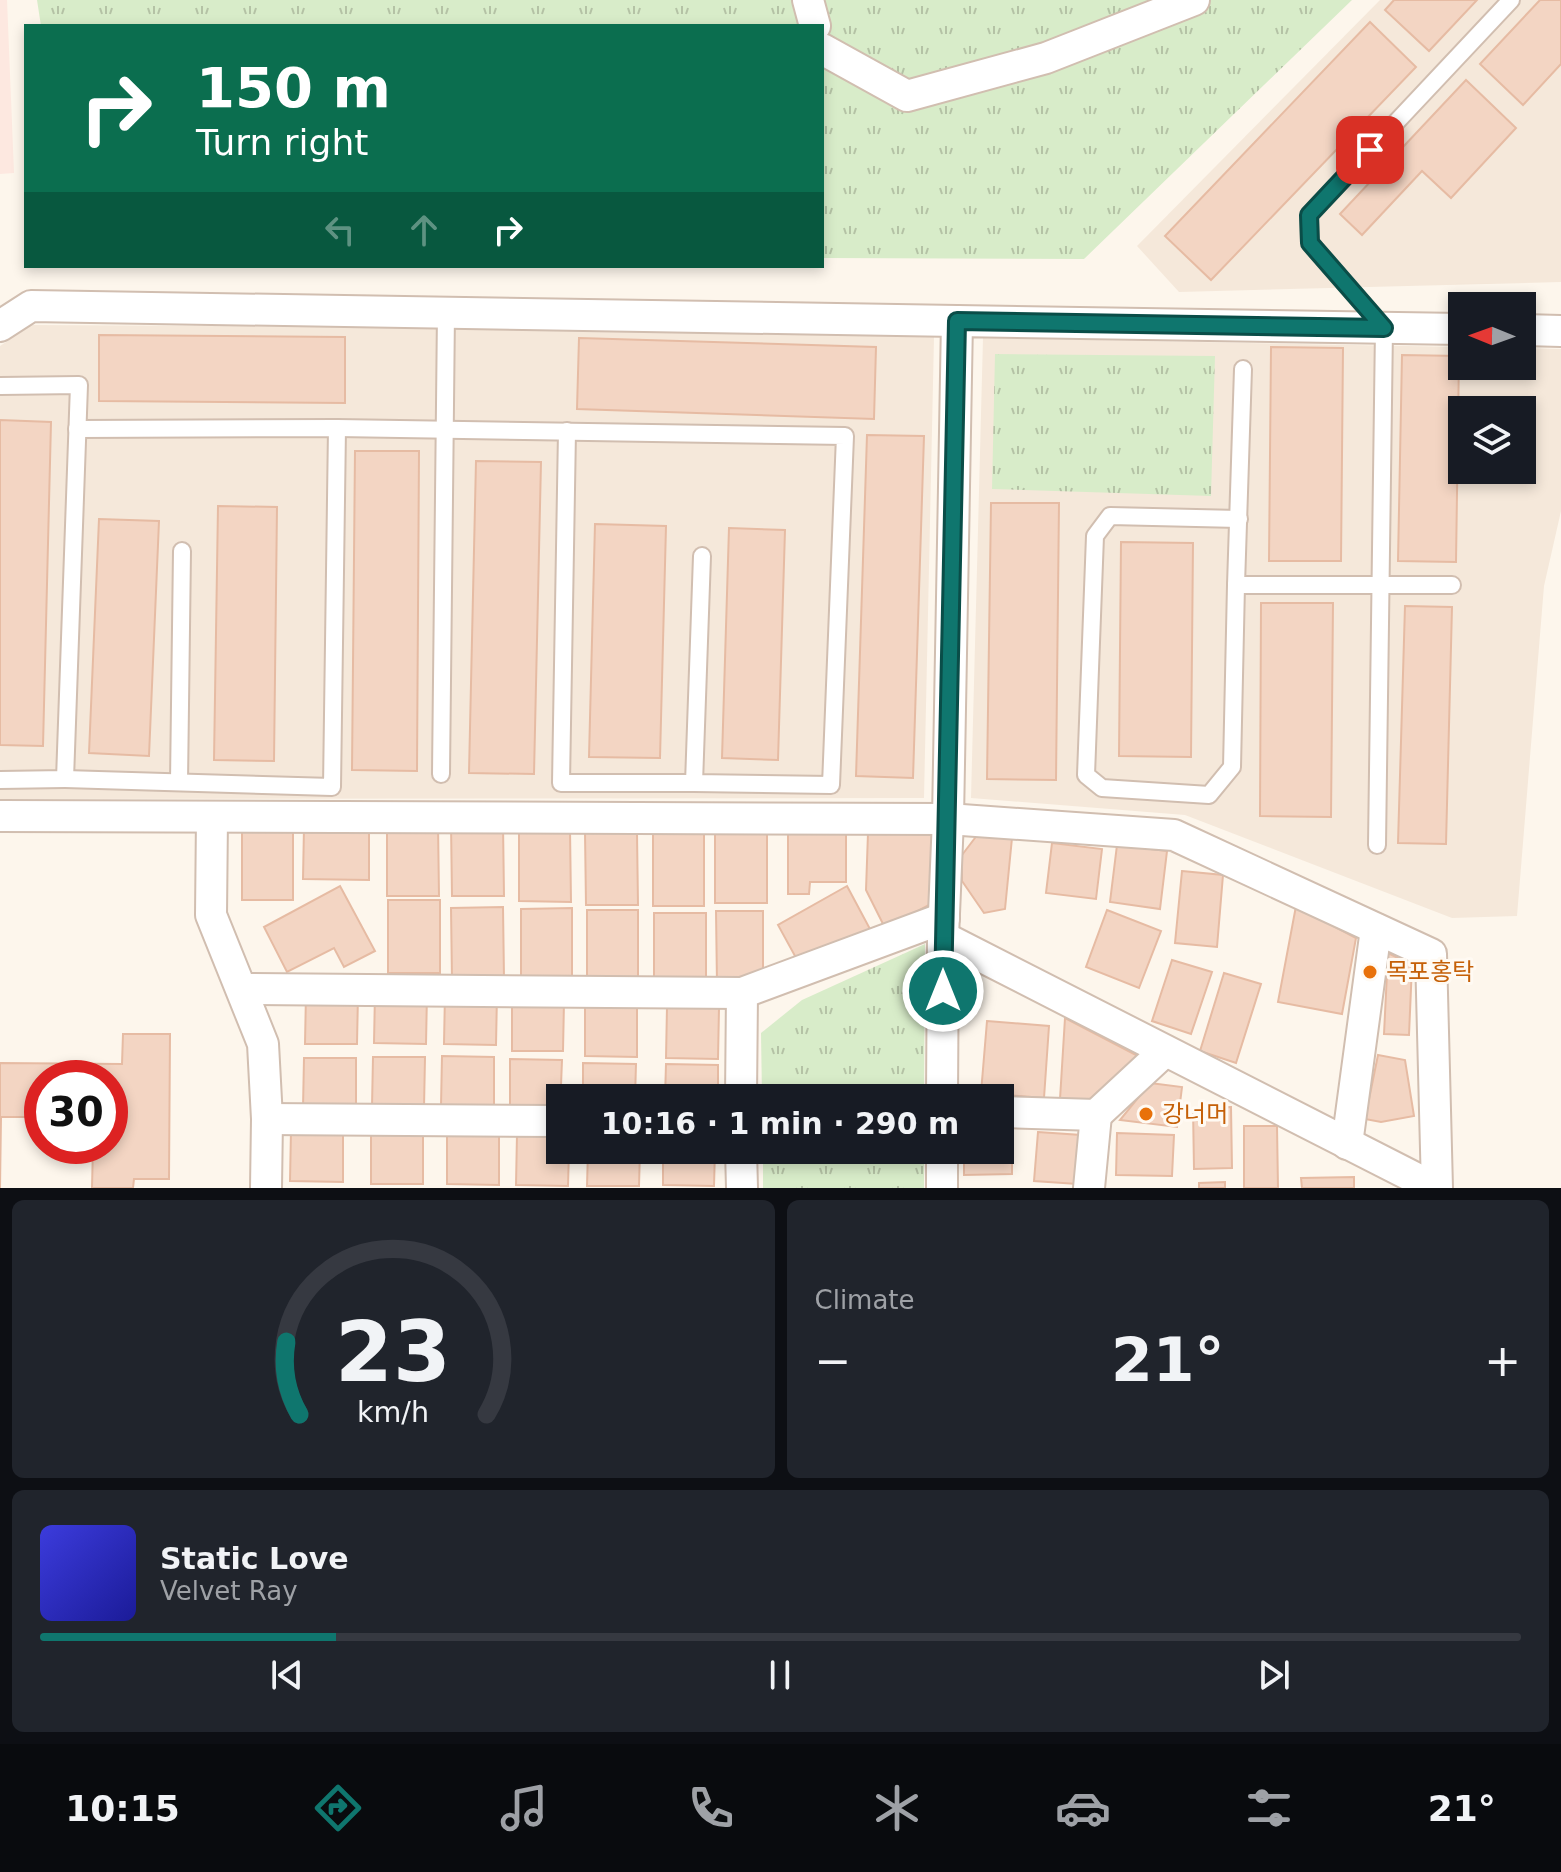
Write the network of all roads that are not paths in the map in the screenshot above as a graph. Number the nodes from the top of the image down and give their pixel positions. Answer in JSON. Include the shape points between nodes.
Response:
{"nodes":[{"id":1,"x":808,"y":0,"type":"edge"},
{"id":2,"x":1194,"y":0,"type":"edge"},
{"id":3,"x":1511,"y":0,"type":"edge"},
{"id":4,"x":814,"y":24,"type":"edge"},
{"id":5,"x":824,"y":50,"type":"edge"},
{"id":6,"x":446,"y":312,"type":"junction"},
{"id":7,"x":957,"y":321,"type":"junction"},
{"id":8,"x":0,"y":326,"type":"edge"},
{"id":9,"x":1384,"y":328,"type":"junction"},
{"id":10,"x":1448,"y":329,"type":"edge"},
{"id":11,"x":1536,"y":330,"type":"edge"},
{"id":12,"x":1561,"y":331,"type":"edge"},
{"id":13,"x":1243,"y":369,"type":"dead end"},
{"id":14,"x":0,"y":386,"type":"edge"},
{"id":15,"x":337,"y":428,"type":"junction"},
{"id":16,"x":77,"y":429,"type":"junction"},
{"id":17,"x":445,"y":430,"type":"junction"},
{"id":18,"x":567,"y":431,"type":"junction"},
{"id":19,"x":1239,"y":519,"type":"junction"},
{"id":20,"x":182,"y":551,"type":"dead end"},
{"id":21,"x":702,"y":556,"type":"dead end"},
{"id":22,"x":1236,"y":585,"type":"junction"},
{"id":23,"x":1381,"y":585,"type":"junction"},
{"id":24,"x":1452,"y":585,"type":"dead end"},
{"id":25,"x":441,"y":774,"type":"dead end"},
{"id":26,"x":65,"y":779,"type":"junction"},
{"id":27,"x":0,"y":780,"type":"edge"},
{"id":28,"x":179,"y":782,"type":"junction"},
{"id":29,"x":694,"y":783,"type":"junction"},
{"id":30,"x":0,"y":816,"type":"edge"},
{"id":31,"x":212,"y":817,"type":"junction"},
{"id":32,"x":948,"y":819,"type":"junction"},
{"id":33,"x":1377,"y":845,"type":"dead end"},
{"id":34,"x":943,"y":927,"type":"junction"},
{"id":35,"x":1376,"y":929,"type":"junction"},
{"id":36,"x":242,"y":989,"type":"junction"},
{"id":37,"x":742,"y":993,"type":"junction"},
{"id":38,"x":1165,"y":1051,"type":"junction"},
{"id":39,"x":741,"y":1084,"type":"edge"},
{"id":40,"x":942,"y":1084,"type":"edge"},
{"id":41,"x":1014,"y":1112,"type":"edge"},
{"id":42,"x":1096,"y":1115,"type":"junction"},
{"id":43,"x":267,"y":1119,"type":"junction"},
{"id":44,"x":546,"y":1121,"type":"edge"},
{"id":45,"x":1347,"y":1144,"type":"junction"},
{"id":46,"x":741,"y":1164,"type":"edge"},
{"id":47,"x":942,"y":1164,"type":"edge"},
{"id":48,"x":1405,"y":1180,"type":"edge"},
{"id":49,"x":266,"y":1188,"type":"edge"},
{"id":50,"x":742,"y":1188,"type":"edge"},
{"id":51,"x":942,"y":1188,"type":"edge"},
{"id":52,"x":1089,"y":1188,"type":"edge"},
{"id":53,"x":1436,"y":1188,"type":"edge"}],
"edges":[{"from":1,"to":4,"type":"street"},
{"from":2,"to":5,"type":"street","via":[[1046,58],[907,96]]},
{"from":3,"to":9,"type":"lane","via":[[1309,215],[1310,243]]},
{"from":6,"to":7,"type":"street"},
{"from":6,"to":8,"type":"street","via":[[31,306]]},
{"from":6,"to":17,"type":"lane"},
{"from":7,"to":9,"type":"street"},
{"from":7,"to":32,"type":"street"},
{"from":9,"to":10,"type":"street"},
{"from":9,"to":23,"type":"lane"},
{"from":11,"to":12,"type":"street"},
{"from":13,"to":19,"type":"lane"},
{"from":14,"to":16,"type":"lane","via":[[79,385]]},
{"from":15,"to":16,"type":"lane"},
{"from":15,"to":17,"type":"lane"},
{"from":15,"to":28,"type":"lane","via":[[332,787]]},
{"from":16,"to":26,"type":"lane"},
{"from":17,"to":18,"type":"lane"},
{"from":17,"to":25,"type":"lane"},
{"from":18,"to":29,"type":"lane","via":[[561,783]]},
{"from":18,"to":29,"type":"lane","via":[[845,436],[831,785]]},
{"from":19,"to":22,"type":"lane"},
{"from":19,"to":22,"type":"lane","via":[[1110,516],[1095,536],[1086,775],[1102,788],[1209,795],[1232,767]]},
{"from":20,"to":28,"type":"lane"},
{"from":21,"to":29,"type":"lane"},
{"from":22,"to":23,"type":"lane"},
{"from":23,"to":24,"type":"lane"},
{"from":23,"to":33,"type":"lane"},
{"from":26,"to":27,"type":"lane"},
{"from":26,"to":28,"type":"lane"},
{"from":30,"to":31,"type":"street"},
{"from":31,"to":32,"type":"street"},
{"from":31,"to":36,"type":"street","via":[[211,915]]},
{"from":32,"to":34,"type":"street"},
{"from":32,"to":35,"type":"street","via":[[1174,835]]},
{"from":34,"to":37,"type":"street"},
{"from":34,"to":38,"type":"street"},
{"from":34,"to":40,"type":"street"},
{"from":35,"to":45,"type":"street"},
{"from":35,"to":53,"type":"street","via":[[1431,954]]},
{"from":36,"to":37,"type":"street"},
{"from":36,"to":43,"type":"street","via":[[263,1044]]},
{"from":37,"to":39,"type":"street"},
{"from":38,"to":42,"type":"street"},
{"from":38,"to":45,"type":"street"},
{"from":41,"to":42,"type":"street"},
{"from":42,"to":52,"type":"street"},
{"from":43,"to":44,"type":"street"},
{"from":43,"to":49,"type":"street"},
{"from":45,"to":48,"type":"street"},
{"from":46,"to":50,"type":"street"},
{"from":47,"to":51,"type":"street"},
{"from":48,"to":53,"type":"street"}]}
